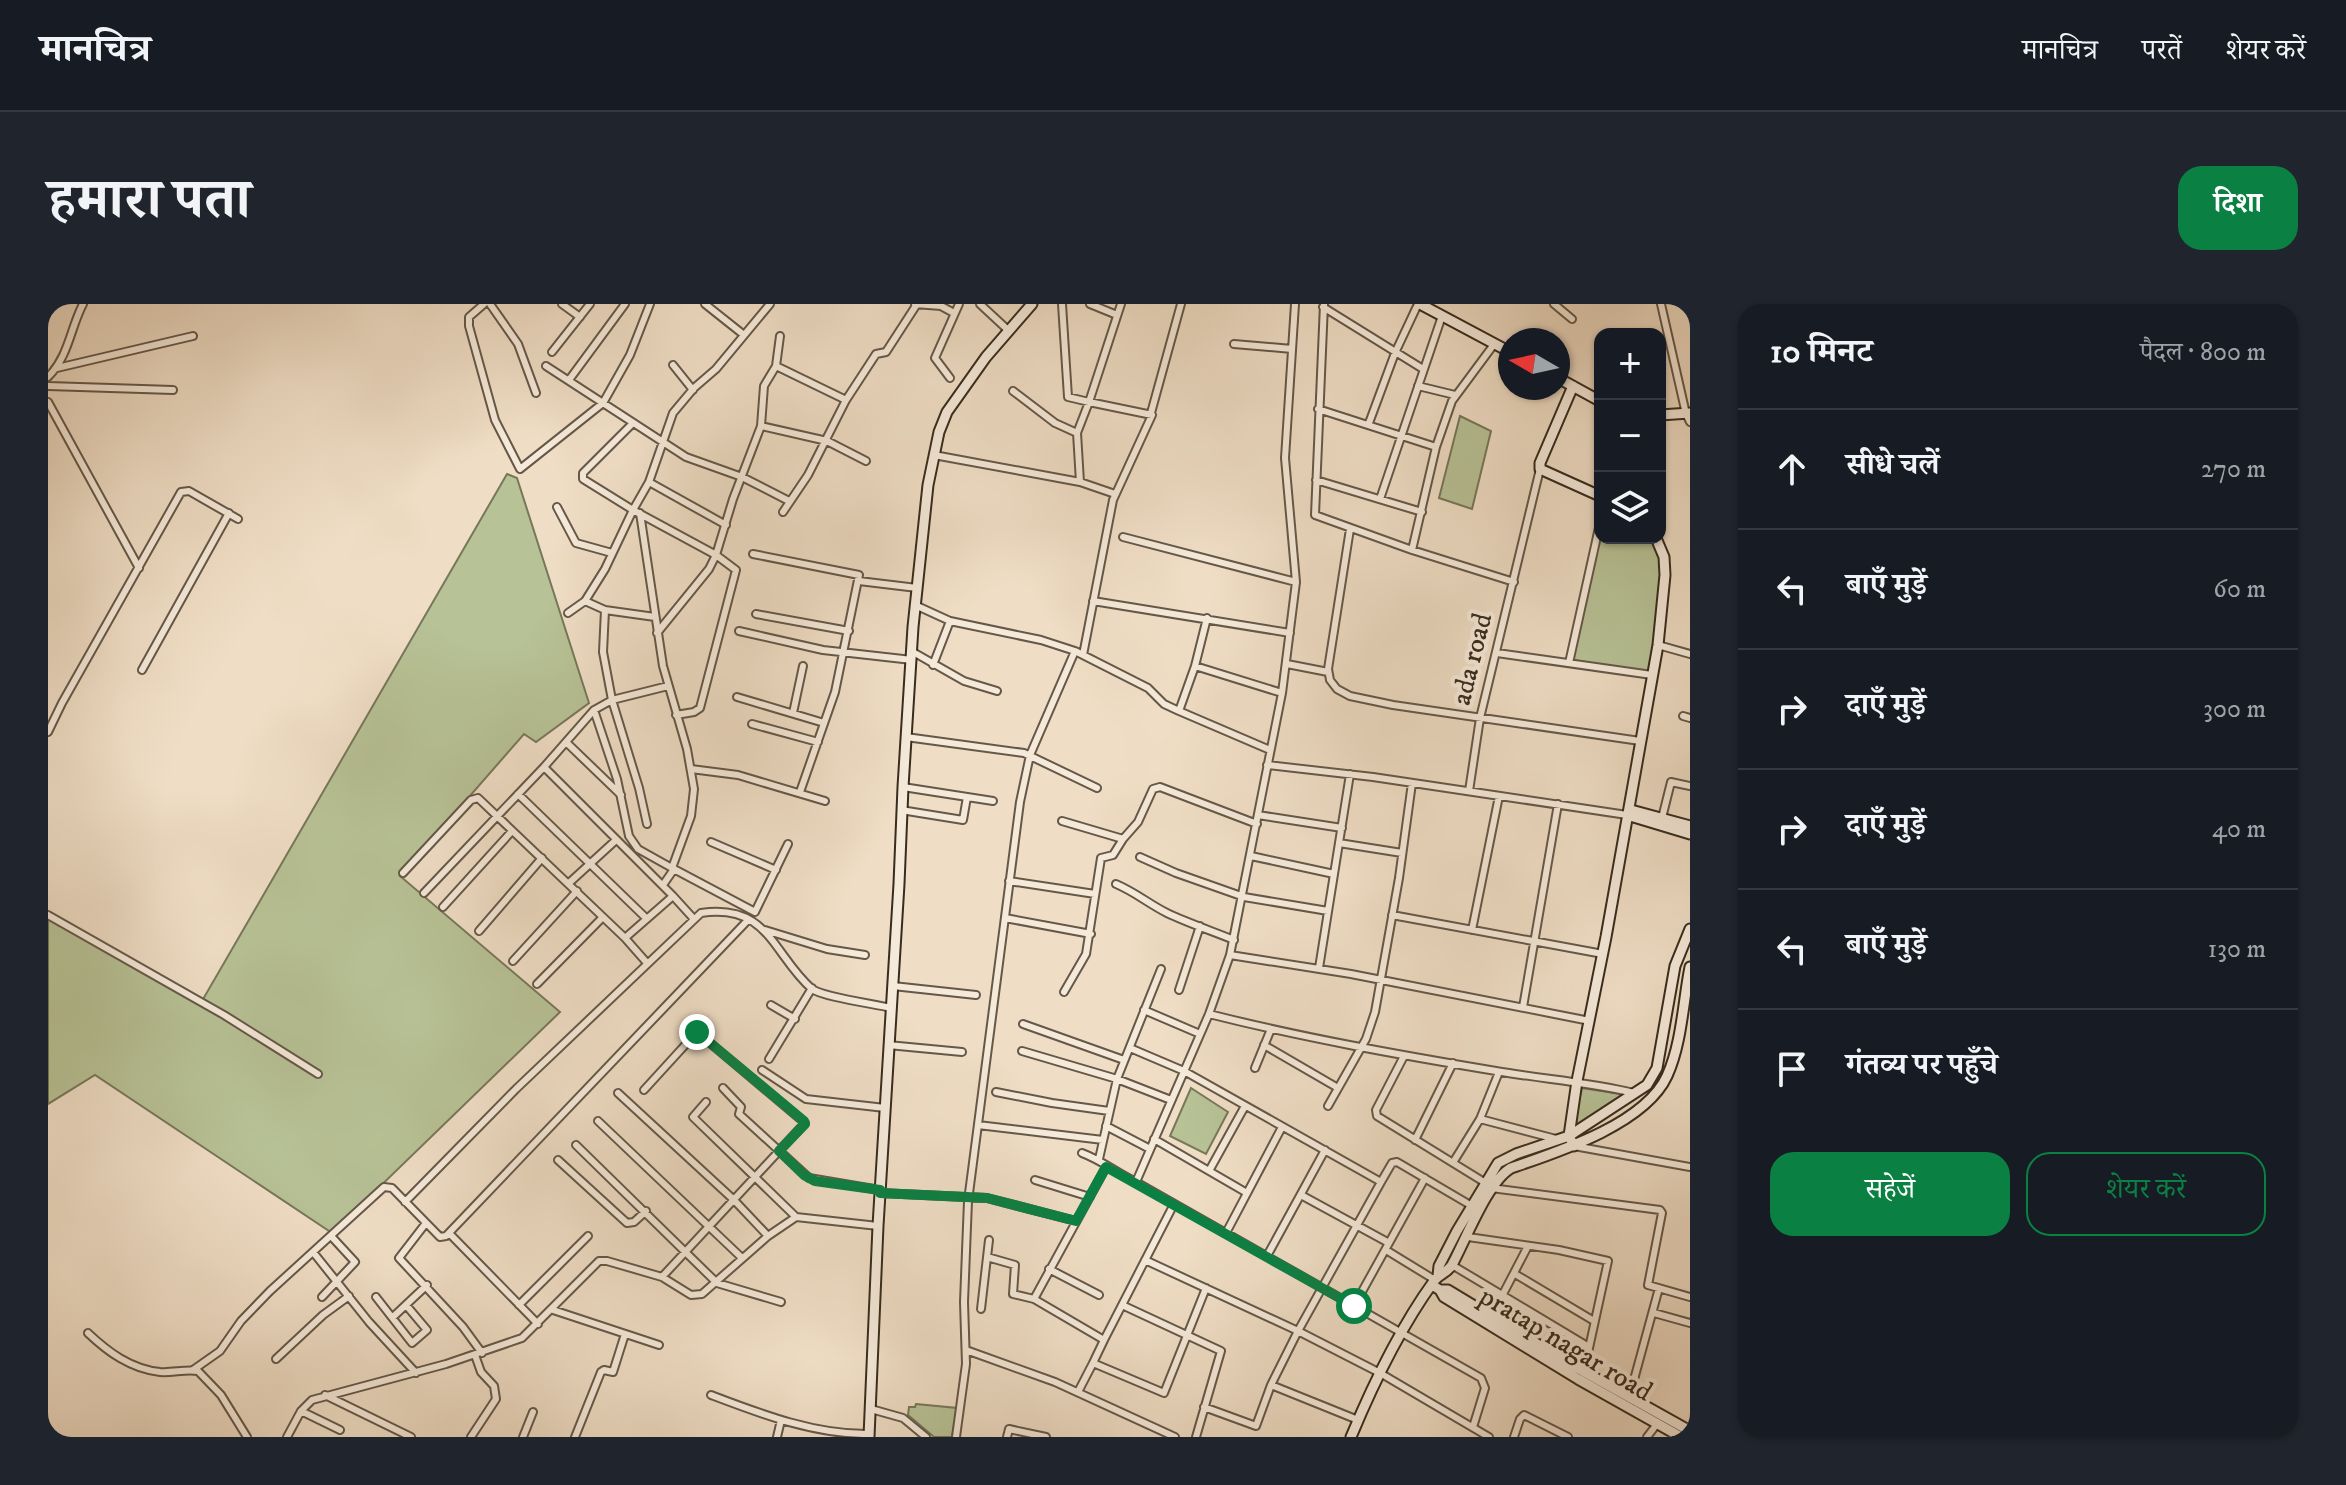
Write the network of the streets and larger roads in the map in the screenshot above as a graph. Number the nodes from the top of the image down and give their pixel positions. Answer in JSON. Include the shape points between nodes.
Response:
{"nodes":[{"id":1,"x":83,"y":304,"type":"edge"},
{"id":2,"x":487,"y":304,"type":"edge"},
{"id":3,"x":562,"y":304,"type":"edge"},
{"id":4,"x":590,"y":304,"type":"edge"},
{"id":5,"x":625,"y":304,"type":"edge"},
{"id":6,"x":650,"y":304,"type":"edge"},
{"id":7,"x":705,"y":304,"type":"edge"},
{"id":8,"x":770,"y":304,"type":"edge"},
{"id":9,"x":916,"y":304,"type":"edge"},
{"id":10,"x":959,"y":304,"type":"edge"},
{"id":11,"x":980,"y":304,"type":"edge"},
{"id":12,"x":1032,"y":304,"type":"edge"},
{"id":13,"x":1062,"y":304,"type":"edge"},
{"id":14,"x":1090,"y":304,"type":"edge"},
{"id":15,"x":1121,"y":304,"type":"edge"},
{"id":16,"x":1181,"y":304,"type":"edge"},
{"id":17,"x":1295,"y":304,"type":"edge"},
{"id":18,"x":1419,"y":304,"type":"edge"},
{"id":19,"x":1554,"y":304,"type":"edge"},
{"id":20,"x":1661,"y":304,"type":"edge"},
{"id":21,"x":1323,"y":306,"type":"edge"},
{"id":22,"x":954,"y":313,"type":"junction"},
{"id":23,"x":1117,"y":315,"type":"junction"},
{"id":24,"x":1442,"y":316,"type":"junction"},
{"id":25,"x":580,"y":317,"type":"junction"},
{"id":26,"x":1572,"y":319,"type":"dead end"},
{"id":27,"x":1009,"y":331,"type":"junction"},
{"id":28,"x":744,"y":335,"type":"junction"},
{"id":29,"x":193,"y":336,"type":"dead end"},
{"id":30,"x":780,"y":336,"type":"dead end"},
{"id":31,"x":1495,"y":343,"type":"junction"},
{"id":32,"x":1234,"y":344,"type":"dead end"},
{"id":33,"x":1498,"y":345,"type":"edge"},
{"id":34,"x":1292,"y":349,"type":"junction"},
{"id":35,"x":552,"y":352,"type":"dead end"},
{"id":36,"x":1395,"y":353,"type":"junction"},
{"id":37,"x":673,"y":365,"type":"dead end"},
{"id":38,"x":546,"y":366,"type":"dead end"},
{"id":39,"x":776,"y":366,"type":"junction"},
{"id":40,"x":57,"y":368,"type":"junction"},
{"id":41,"x":1423,"y":369,"type":"junction"},
{"id":42,"x":48,"y":377,"type":"edge"},
{"id":43,"x":950,"y":378,"type":"dead end"},
{"id":44,"x":569,"y":380,"type":"junction"},
{"id":45,"x":1570,"y":384,"type":"edge"},
{"id":46,"x":48,"y":386,"type":"edge"},
{"id":47,"x":1418,"y":386,"type":"junction"},
{"id":48,"x":1573,"y":386,"type":"junction"},
{"id":49,"x":173,"y":390,"type":"dead end"},
{"id":50,"x":693,"y":390,"type":"junction"},
{"id":51,"x":1013,"y":391,"type":"dead end"},
{"id":52,"x":536,"y":393,"type":"dead end"},
{"id":53,"x":1455,"y":395,"type":"junction"},
{"id":54,"x":846,"y":400,"type":"junction"},
{"id":55,"x":1598,"y":400,"type":"edge"},
{"id":56,"x":48,"y":402,"type":"edge"},
{"id":57,"x":1089,"y":402,"type":"junction"},
{"id":58,"x":603,"y":403,"type":"junction"},
{"id":59,"x":1318,"y":409,"type":"junction"},
{"id":60,"x":1147,"y":413,"type":"junction"},
{"id":61,"x":1666,"y":415,"type":"edge"},
{"id":62,"x":1689,"y":416,"type":"edge"},
{"id":63,"x":633,"y":423,"type":"junction"},
{"id":64,"x":1369,"y":423,"type":"junction"},
{"id":65,"x":761,"y":426,"type":"junction"},
{"id":66,"x":1077,"y":433,"type":"junction"},
{"id":67,"x":1402,"y":434,"type":"junction"},
{"id":68,"x":662,"y":441,"type":"junction"},
{"id":69,"x":827,"y":441,"type":"junction"},
{"id":70,"x":1436,"y":447,"type":"junction"},
{"id":71,"x":934,"y":455,"type":"junction"},
{"id":72,"x":866,"y":461,"type":"dead end"},
{"id":73,"x":1540,"y":469,"type":"junction"},
{"id":74,"x":742,"y":477,"type":"junction"},
{"id":75,"x":1316,"y":480,"type":"junction"},
{"id":76,"x":649,"y":482,"type":"junction"},
{"id":77,"x":1080,"y":482,"type":"junction"},
{"id":78,"x":1110,"y":492,"type":"junction"},
{"id":79,"x":1594,"y":493,"type":"edge"},
{"id":80,"x":1380,"y":499,"type":"junction"},
{"id":81,"x":789,"y":501,"type":"junction"},
{"id":82,"x":557,"y":507,"type":"dead end"},
{"id":83,"x":636,"y":512,"type":"junction"},
{"id":84,"x":783,"y":512,"type":"dead end"},
{"id":85,"x":1422,"y":512,"type":"junction"},
{"id":86,"x":229,"y":513,"type":"junction"},
{"id":87,"x":238,"y":519,"type":"dead end"},
{"id":88,"x":726,"y":525,"type":"junction"},
{"id":89,"x":1350,"y":529,"type":"junction"},
{"id":90,"x":1123,"y":537,"type":"dead end"},
{"id":91,"x":1595,"y":544,"type":"edge"},
{"id":92,"x":1659,"y":544,"type":"edge"},
{"id":93,"x":1412,"y":550,"type":"junction"},
{"id":94,"x":612,"y":553,"type":"junction"},
{"id":95,"x":753,"y":554,"type":"dead end"},
{"id":96,"x":716,"y":555,"type":"junction"},
{"id":97,"x":139,"y":568,"type":"junction"},
{"id":98,"x":859,"y":581,"type":"junction"},
{"id":99,"x":1296,"y":582,"type":"junction"},
{"id":100,"x":1514,"y":582,"type":"junction"},
{"id":101,"x":917,"y":588,"type":"junction"},
{"id":102,"x":585,"y":601,"type":"junction"},
{"id":103,"x":1093,"y":601,"type":"junction"},
{"id":104,"x":915,"y":605,"type":"junction"},
{"id":105,"x":605,"y":610,"type":"junction"},
{"id":106,"x":568,"y":613,"type":"dead end"},
{"id":107,"x":756,"y":614,"type":"dead end"},
{"id":108,"x":655,"y":617,"type":"junction"},
{"id":109,"x":1207,"y":618,"type":"junction"},
{"id":110,"x":950,"y":621,"type":"junction"},
{"id":111,"x":739,"y":631,"type":"dead end"},
{"id":112,"x":849,"y":631,"type":"junction"},
{"id":113,"x":657,"y":633,"type":"junction"},
{"id":114,"x":1290,"y":633,"type":"junction"},
{"id":115,"x":1658,"y":645,"type":"junction"},
{"id":116,"x":1075,"y":651,"type":"junction"},
{"id":117,"x":844,"y":653,"type":"junction"},
{"id":118,"x":1497,"y":653,"type":"junction"},
{"id":119,"x":1690,"y":654,"type":"edge"},
{"id":120,"x":1083,"y":655,"type":"junction"},
{"id":121,"x":912,"y":656,"type":"junction"},
{"id":122,"x":1569,"y":663,"type":"junction"},
{"id":123,"x":1287,"y":664,"type":"junction"},
{"id":124,"x":933,"y":665,"type":"junction"},
{"id":125,"x":803,"y":666,"type":"dead end"},
{"id":126,"x":1195,"y":666,"type":"junction"},
{"id":127,"x":142,"y":670,"type":"dead end"},
{"id":128,"x":1328,"y":672,"type":"junction"},
{"id":129,"x":1652,"y":675,"type":"junction"},
{"id":130,"x":668,"y":686,"type":"junction"},
{"id":131,"x":997,"y":691,"type":"dead end"},
{"id":132,"x":1282,"y":693,"type":"junction"},
{"id":133,"x":737,"y":697,"type":"dead end"},
{"id":134,"x":612,"y":700,"type":"junction"},
{"id":135,"x":594,"y":710,"type":"junction"},
{"id":136,"x":1179,"y":711,"type":"junction"},
{"id":137,"x":793,"y":713,"type":"junction"},
{"id":138,"x":676,"y":715,"type":"junction"},
{"id":139,"x":1480,"y":718,"type":"junction"},
{"id":140,"x":824,"y":723,"type":"junction"},
{"id":141,"x":752,"y":724,"type":"dead end"},
{"id":142,"x":48,"y":732,"type":"edge"},
{"id":143,"x":906,"y":737,"type":"junction"},
{"id":144,"x":1640,"y":741,"type":"junction"},
{"id":145,"x":566,"y":742,"type":"junction"},
{"id":146,"x":818,"y":742,"type":"junction"},
{"id":147,"x":1270,"y":750,"type":"junction"},
{"id":148,"x":1034,"y":757,"type":"junction"},
{"id":149,"x":1267,"y":765,"type":"junction"},
{"id":150,"x":544,"y":767,"type":"junction"},
{"id":151,"x":691,"y":769,"type":"junction"},
{"id":152,"x":1350,"y":774,"type":"junction"},
{"id":153,"x":1412,"y":783,"type":"junction"},
{"id":154,"x":1690,"y":786,"type":"edge"},
{"id":155,"x":903,"y":787,"type":"junction"},
{"id":156,"x":1097,"y":788,"type":"dead end"},
{"id":157,"x":1469,"y":791,"type":"junction"},
{"id":158,"x":800,"y":792,"type":"junction"},
{"id":159,"x":518,"y":794,"type":"junction"},
{"id":160,"x":621,"y":795,"type":"junction"},
{"id":161,"x":1499,"y":796,"type":"junction"},
{"id":162,"x":967,"y":797,"type":"junction"},
{"id":163,"x":825,"y":801,"type":"dead end"},
{"id":164,"x":993,"y":801,"type":"dead end"},
{"id":165,"x":1558,"y":804,"type":"junction"},
{"id":166,"x":901,"y":810,"type":"junction"},
{"id":167,"x":1627,"y":812,"type":"junction"},
{"id":168,"x":496,"y":815,"type":"junction"},
{"id":169,"x":1258,"y":815,"type":"junction"},
{"id":170,"x":1662,"y":818,"type":"junction"},
{"id":171,"x":1062,"y":821,"type":"dead end"},
{"id":172,"x":647,"y":824,"type":"dead end"},
{"id":173,"x":1257,"y":824,"type":"junction"},
{"id":174,"x":1690,"y":826,"type":"edge"},
{"id":175,"x":1342,"y":828,"type":"junction"},
{"id":176,"x":512,"y":831,"type":"junction"},
{"id":177,"x":1690,"y":834,"type":"edge"},
{"id":178,"x":1123,"y":839,"type":"junction"},
{"id":179,"x":616,"y":840,"type":"junction"},
{"id":180,"x":711,"y":842,"type":"dead end"},
{"id":181,"x":1339,"y":843,"type":"junction"},
{"id":182,"x":788,"y":844,"type":"dead end"},
{"id":183,"x":1402,"y":853,"type":"junction"},
{"id":184,"x":1251,"y":856,"type":"junction"},
{"id":185,"x":1140,"y":857,"type":"dead end"},
{"id":186,"x":542,"y":858,"type":"junction"},
{"id":187,"x":589,"y":863,"type":"junction"},
{"id":188,"x":673,"y":868,"type":"junction"},
{"id":189,"x":776,"y":870,"type":"junction"},
{"id":190,"x":403,"y":873,"type":"dead end"},
{"id":191,"x":1334,"y":874,"type":"junction"},
{"id":192,"x":1009,"y":881,"type":"junction"},
{"id":193,"x":569,"y":883,"type":"junction"},
{"id":194,"x":1116,"y":884,"type":"dead end"},
{"id":195,"x":663,"y":885,"type":"junction"},
{"id":196,"x":577,"y":891,"type":"junction"},
{"id":197,"x":424,"y":893,"type":"dead end"},
{"id":198,"x":1095,"y":894,"type":"junction"},
{"id":199,"x":673,"y":896,"type":"junction"},
{"id":200,"x":1244,"y":897,"type":"junction"},
{"id":201,"x":443,"y":907,"type":"dead end"},
{"id":202,"x":1328,"y":911,"type":"junction"},
{"id":203,"x":48,"y":915,"type":"edge"},
{"id":204,"x":1392,"y":915,"type":"junction"},
{"id":205,"x":603,"y":917,"type":"junction"},
{"id":206,"x":693,"y":918,"type":"junction"},
{"id":207,"x":1005,"y":918,"type":"junction"},
{"id":208,"x":647,"y":919,"type":"junction"},
{"id":209,"x":748,"y":920,"type":"junction"},
{"id":210,"x":1200,"y":926,"type":"junction"},
{"id":211,"x":1690,"y":929,"type":"edge"},
{"id":212,"x":765,"y":930,"type":"junction"},
{"id":213,"x":1472,"y":930,"type":"junction"},
{"id":214,"x":479,"y":931,"type":"dead end"},
{"id":215,"x":1091,"y":934,"type":"junction"},
{"id":216,"x":625,"y":938,"type":"junction"},
{"id":217,"x":1234,"y":940,"type":"junction"},
{"id":218,"x":1535,"y":942,"type":"junction"},
{"id":219,"x":1603,"y":954,"type":"junction"},
{"id":220,"x":865,"y":955,"type":"dead end"},
{"id":221,"x":1230,"y":955,"type":"junction"},
{"id":222,"x":513,"y":961,"type":"dead end"},
{"id":223,"x":647,"y":963,"type":"junction"},
{"id":224,"x":1690,"y":967,"type":"edge"},
{"id":225,"x":1319,"y":968,"type":"junction"},
{"id":226,"x":1161,"y":969,"type":"dead end"},
{"id":227,"x":1380,"y":981,"type":"junction"},
{"id":228,"x":537,"y":984,"type":"dead end"},
{"id":229,"x":893,"y":986,"type":"junction"},
{"id":230,"x":812,"y":988,"type":"junction"},
{"id":231,"x":1179,"y":990,"type":"dead end"},
{"id":232,"x":1064,"y":992,"type":"dead end"},
{"id":233,"x":976,"y":995,"type":"dead end"},
{"id":234,"x":771,"y":1005,"type":"dead end"},
{"id":235,"x":1523,"y":1007,"type":"junction"},
{"id":236,"x":891,"y":1008,"type":"junction"},
{"id":237,"x":1144,"y":1010,"type":"junction"},
{"id":238,"x":1209,"y":1014,"type":"junction"},
{"id":239,"x":795,"y":1019,"type":"junction"},
{"id":240,"x":1590,"y":1021,"type":"junction"},
{"id":241,"x":1023,"y":1024,"type":"dead end"},
{"id":242,"x":1271,"y":1029,"type":"junction"},
{"id":243,"x":1200,"y":1034,"type":"junction"},
{"id":244,"x":888,"y":1045,"type":"junction"},
{"id":245,"x":1264,"y":1045,"type":"junction"},
{"id":246,"x":1130,"y":1048,"type":"junction"},
{"id":247,"x":1360,"y":1048,"type":"junction"},
{"id":248,"x":1022,"y":1051,"type":"dead end"},
{"id":249,"x":962,"y":1052,"type":"dead end"},
{"id":250,"x":1404,"y":1056,"type":"junction"},
{"id":251,"x":769,"y":1059,"type":"dead end"},
{"id":252,"x":1124,"y":1060,"type":"junction"},
{"id":253,"x":1453,"y":1063,"type":"junction"},
{"id":254,"x":1255,"y":1068,"type":"dead end"},
{"id":255,"x":762,"y":1070,"type":"dead end"},
{"id":256,"x":1184,"y":1071,"type":"junction"},
{"id":257,"x":1499,"y":1072,"type":"junction"},
{"id":258,"x":318,"y":1074,"type":"dead end"},
{"id":259,"x":1117,"y":1079,"type":"junction"},
{"id":260,"x":1577,"y":1081,"type":"junction"},
{"id":261,"x":723,"y":1088,"type":"dead end"},
{"id":262,"x":1338,"y":1088,"type":"junction"},
{"id":263,"x":644,"y":1090,"type":"dead end"},
{"id":264,"x":996,"y":1092,"type":"dead end"},
{"id":265,"x":618,"y":1093,"type":"dead end"},
{"id":266,"x":1637,"y":1094,"type":"junction"},
{"id":267,"x":1171,"y":1100,"type":"junction"},
{"id":268,"x":706,"y":1102,"type":"dead end"},
{"id":269,"x":1245,"y":1106,"type":"junction"},
{"id":270,"x":1328,"y":1106,"type":"dead end"},
{"id":271,"x":885,"y":1108,"type":"junction"},
{"id":272,"x":1109,"y":1111,"type":"junction"},
{"id":273,"x":1480,"y":1119,"type":"junction"},
{"id":274,"x":598,"y":1121,"type":"dead end"},
{"id":275,"x":978,"y":1125,"type":"junction"},
{"id":276,"x":1106,"y":1126,"type":"junction"},
{"id":277,"x":1282,"y":1127,"type":"junction"},
{"id":278,"x":1154,"y":1139,"type":"junction"},
{"id":279,"x":1103,"y":1140,"type":"junction"},
{"id":280,"x":1415,"y":1140,"type":"junction"},
{"id":281,"x":1567,"y":1141,"type":"junction"},
{"id":282,"x":576,"y":1145,"type":"dead end"},
{"id":283,"x":1150,"y":1149,"type":"junction"},
{"id":284,"x":1325,"y":1150,"type":"junction"},
{"id":285,"x":779,"y":1151,"type":"junction"},
{"id":286,"x":1082,"y":1153,"type":"dead end"},
{"id":287,"x":1099,"y":1159,"type":"junction"},
{"id":288,"x":558,"y":1160,"type":"dead end"},
{"id":289,"x":1454,"y":1161,"type":"junction"},
{"id":290,"x":1106,"y":1167,"type":"junction"},
{"id":291,"x":1690,"y":1167,"type":"edge"},
{"id":292,"x":1209,"y":1171,"type":"junction"},
{"id":293,"x":755,"y":1177,"type":"junction"},
{"id":294,"x":1425,"y":1178,"type":"junction"},
{"id":295,"x":1035,"y":1180,"type":"dead end"},
{"id":296,"x":1136,"y":1182,"type":"junction"},
{"id":297,"x":1381,"y":1182,"type":"junction"},
{"id":298,"x":1488,"y":1185,"type":"junction"},
{"id":299,"x":880,"y":1192,"type":"junction"},
{"id":300,"x":1247,"y":1193,"type":"junction"},
{"id":301,"x":1301,"y":1195,"type":"junction"},
{"id":302,"x":1090,"y":1197,"type":"junction"},
{"id":303,"x":968,"y":1198,"type":"junction"},
{"id":304,"x":734,"y":1200,"type":"junction"},
{"id":305,"x":405,"y":1202,"type":"junction"},
{"id":306,"x":1174,"y":1204,"type":"junction"},
{"id":307,"x":1472,"y":1206,"type":"junction"},
{"id":308,"x":646,"y":1211,"type":"junction"},
{"id":309,"x":796,"y":1217,"type":"junction"},
{"id":310,"x":1076,"y":1221,"type":"junction"},
{"id":311,"x":426,"y":1223,"type":"junction"},
{"id":312,"x":878,"y":1226,"type":"junction"},
{"id":313,"x":1357,"y":1226,"type":"junction"},
{"id":314,"x":709,"y":1227,"type":"junction"},
{"id":315,"x":449,"y":1233,"type":"junction"},
{"id":316,"x":1226,"y":1233,"type":"junction"},
{"id":317,"x":331,"y":1236,"type":"junction"},
{"id":318,"x":588,"y":1236,"type":"dead end"},
{"id":319,"x":768,"y":1236,"type":"junction"},
{"id":320,"x":1468,"y":1237,"type":"junction"},
{"id":321,"x":989,"y":1240,"type":"dead end"},
{"id":322,"x":1387,"y":1246,"type":"junction"},
{"id":323,"x":1528,"y":1246,"type":"junction"},
{"id":324,"x":313,"y":1252,"type":"junction"},
{"id":325,"x":686,"y":1252,"type":"junction"},
{"id":326,"x":1267,"y":1256,"type":"junction"},
{"id":327,"x":987,"y":1257,"type":"junction"},
{"id":328,"x":742,"y":1258,"type":"junction"},
{"id":329,"x":1145,"y":1260,"type":"junction"},
{"id":330,"x":1452,"y":1265,"type":"junction"},
{"id":331,"x":1049,"y":1269,"type":"junction"},
{"id":332,"x":1515,"y":1274,"type":"junction"},
{"id":333,"x":662,"y":1277,"type":"junction"},
{"id":334,"x":337,"y":1282,"type":"junction"},
{"id":335,"x":717,"y":1283,"type":"junction"},
{"id":336,"x":1436,"y":1283,"type":"junction"},
{"id":337,"x":427,"y":1285,"type":"junction"},
{"id":338,"x":1322,"y":1287,"type":"junction"},
{"id":339,"x":1206,"y":1288,"type":"junction"},
{"id":340,"x":1659,"y":1288,"type":"junction"},
{"id":341,"x":1503,"y":1294,"type":"junction"},
{"id":342,"x":1099,"y":1295,"type":"dead end"},
{"id":343,"x":349,"y":1296,"type":"junction"},
{"id":344,"x":322,"y":1297,"type":"dead end"},
{"id":345,"x":376,"y":1297,"type":"dead end"},
{"id":346,"x":1690,"y":1297,"type":"edge"},
{"id":347,"x":1034,"y":1299,"type":"junction"},
{"id":348,"x":781,"y":1302,"type":"dead end"},
{"id":349,"x":406,"y":1305,"type":"junction"},
{"id":350,"x":519,"y":1305,"type":"junction"},
{"id":351,"x":1122,"y":1305,"type":"junction"},
{"id":352,"x":1354,"y":1306,"type":"junction"},
{"id":353,"x":981,"y":1309,"type":"dead end"},
{"id":354,"x":553,"y":1310,"type":"junction"},
{"id":355,"x":1654,"y":1313,"type":"junction"},
{"id":356,"x":393,"y":1317,"type":"junction"},
{"id":357,"x":1594,"y":1321,"type":"junction"},
{"id":358,"x":1690,"y":1323,"type":"edge"},
{"id":359,"x":538,"y":1324,"type":"junction"},
{"id":360,"x":1298,"y":1331,"type":"junction"},
{"id":361,"x":1402,"y":1332,"type":"junction"},
{"id":362,"x":88,"y":1333,"type":"dead end"},
{"id":363,"x":625,"y":1334,"type":"junction"},
{"id":364,"x":1189,"y":1335,"type":"junction"},
{"id":365,"x":1104,"y":1340,"type":"junction"},
{"id":366,"x":659,"y":1345,"type":"dead end"},
{"id":367,"x":1589,"y":1347,"type":"junction"},
{"id":368,"x":966,"y":1350,"type":"junction"},
{"id":369,"x":478,"y":1354,"type":"junction"},
{"id":370,"x":276,"y":1359,"type":"dead end"},
{"id":371,"x":1093,"y":1363,"type":"junction"},
{"id":372,"x":193,"y":1370,"type":"junction"},
{"id":373,"x":1584,"y":1372,"type":"junction"},
{"id":374,"x":416,"y":1373,"type":"junction"},
{"id":375,"x":1380,"y":1373,"type":"junction"},
{"id":376,"x":1271,"y":1385,"type":"junction"},
{"id":377,"x":1078,"y":1392,"type":"junction"},
{"id":378,"x":325,"y":1395,"type":"junction"},
{"id":379,"x":711,"y":1395,"type":"dead end"},
{"id":380,"x":1629,"y":1398,"type":"junction"},
{"id":381,"x":1204,"y":1407,"type":"junction"},
{"id":382,"x":871,"y":1409,"type":"junction"},
{"id":383,"x":301,"y":1411,"type":"junction"},
{"id":384,"x":533,"y":1412,"type":"dead end"},
{"id":385,"x":781,"y":1420,"type":"junction"},
{"id":386,"x":1358,"y":1420,"type":"junction"},
{"id":387,"x":1657,"y":1424,"type":"junction"},
{"id":388,"x":1256,"y":1426,"type":"junction"},
{"id":389,"x":1473,"y":1427,"type":"junction"},
{"id":390,"x":340,"y":1430,"type":"dead end"},
{"id":391,"x":1690,"y":1431,"type":"edge"},
{"id":392,"x":870,"y":1436,"type":"edge"},
{"id":393,"x":247,"y":1437,"type":"edge"},
{"id":394,"x":287,"y":1437,"type":"edge"},
{"id":395,"x":411,"y":1437,"type":"edge"},
{"id":396,"x":471,"y":1437,"type":"edge"},
{"id":397,"x":523,"y":1437,"type":"edge"},
{"id":398,"x":575,"y":1437,"type":"edge"},
{"id":399,"x":777,"y":1437,"type":"edge"},
{"id":400,"x":926,"y":1437,"type":"edge"},
{"id":401,"x":956,"y":1437,"type":"edge"},
{"id":402,"x":1007,"y":1437,"type":"edge"},
{"id":403,"x":1046,"y":1437,"type":"edge"},
{"id":404,"x":1175,"y":1437,"type":"edge"},
{"id":405,"x":1196,"y":1437,"type":"edge"},
{"id":406,"x":1253,"y":1437,"type":"edge"},
{"id":407,"x":1351,"y":1437,"type":"edge"},
{"id":408,"x":1489,"y":1437,"type":"edge"},
{"id":409,"x":1514,"y":1437,"type":"edge"},
{"id":410,"x":1568,"y":1437,"type":"edge"},
{"id":411,"x":1647,"y":1437,"type":"edge"},
{"id":412,"x":1681,"y":1437,"type":"edge"}],
"edges":[{"from":1,"to":40,"type":"street"},
{"from":2,"to":52,"type":"street","via":[[518,344]]},
{"from":2,"to":58,"type":"street","via":[[469,317],[469,326],[495,420],[519,468]]},
{"from":3,"to":25,"type":"street"},
{"from":4,"to":25,"type":"street"},
{"from":5,"to":44,"type":"street"},
{"from":6,"to":58,"type":"street"},
{"from":7,"to":28,"type":"street"},
{"from":8,"to":28,"type":"street"},
{"from":9,"to":22,"type":"street"},
{"from":9,"to":54,"type":"street","via":[[886,352],[876,354]]},
{"from":10,"to":22,"type":"street"},
{"from":11,"to":27,"type":"street"},
{"from":12,"to":27,"type":"street"},
{"from":13,"to":57,"type":"street","via":[[1068,397]]},
{"from":14,"to":23,"type":"street"},
{"from":15,"to":23,"type":"street"},
{"from":16,"to":60,"type":"street"},
{"from":17,"to":34,"type":"street"},
{"from":18,"to":24,"type":"street"},
{"from":18,"to":36,"type":"street"},
{"from":19,"to":26,"type":"street"},
{"from":20,"to":62,"type":"street"},
{"from":21,"to":36,"type":"street"},
{"from":21,"to":59,"type":"street"},
{"from":22,"to":43,"type":"street","via":[[935,360]]},
{"from":23,"to":57,"type":"street"},
{"from":24,"to":31,"type":"street"},
{"from":24,"to":41,"type":"street"},
{"from":25,"to":35,"type":"street"},
{"from":27,"to":71,"type":"street","via":[[947,412]]},
{"from":28,"to":50,"type":"street"},
{"from":29,"to":40,"type":"street"},
{"from":30,"to":39,"type":"street"},
{"from":31,"to":33,"type":"street"},
{"from":31,"to":53,"type":"street"},
{"from":32,"to":34,"type":"street"},
{"from":34,"to":99,"type":"street","via":[[1285,458]]},
{"from":36,"to":41,"type":"street"},
{"from":36,"to":64,"type":"street"},
{"from":37,"to":50,"type":"street"},
{"from":38,"to":44,"type":"street"},
{"from":39,"to":54,"type":"street"},
{"from":39,"to":65,"type":"street","via":[[764,386]]},
{"from":40,"to":42,"type":"street"},
{"from":41,"to":47,"type":"street"},
{"from":44,"to":58,"type":"street"},
{"from":45,"to":48,"type":"street"},
{"from":46,"to":49,"type":"street"},
{"from":47,"to":53,"type":"street"},
{"from":47,"to":67,"type":"street"},
{"from":48,"to":55,"type":"street"},
{"from":48,"to":73,"type":"street","name":"ada road"},
{"from":50,"to":68,"type":"street","via":[[673,413]]},
{"from":51,"to":66,"type":"street"},
{"from":53,"to":70,"type":"street"},
{"from":54,"to":69,"type":"street"},
{"from":56,"to":97,"type":"street"},
{"from":57,"to":60,"type":"street"},
{"from":57,"to":66,"type":"street"},
{"from":58,"to":63,"type":"street"},
{"from":59,"to":64,"type":"street"},
{"from":59,"to":75,"type":"street"},
{"from":60,"to":78,"type":"street","via":[[1144,434]]},
{"from":61,"to":62,"type":"street"},
{"from":63,"to":68,"type":"street"},
{"from":63,"to":83,"type":"street","via":[[582,476]]},
{"from":64,"to":67,"type":"street"},
{"from":65,"to":69,"type":"street"},
{"from":65,"to":74,"type":"street"},
{"from":66,"to":77,"type":"street"},
{"from":67,"to":70,"type":"street"},
{"from":67,"to":80,"type":"street"},
{"from":68,"to":74,"type":"street","via":[[686,457]]},
{"from":68,"to":76,"type":"street"},
{"from":69,"to":72,"type":"street"},
{"from":69,"to":81,"type":"street"},
{"from":70,"to":85,"type":"street"},
{"from":71,"to":77,"type":"street"},
{"from":71,"to":101,"type":"street"},
{"from":73,"to":79,"type":"street"},
{"from":73,"to":100,"type":"street","name":"ada road"},
{"from":74,"to":81,"type":"street"},
{"from":74,"to":88,"type":"street"},
{"from":75,"to":80,"type":"street"},
{"from":75,"to":89,"type":"street","via":[[1315,515]]},
{"from":76,"to":83,"type":"street"},
{"from":76,"to":88,"type":"street"},
{"from":77,"to":78,"type":"street"},
{"from":78,"to":103,"type":"street"},
{"from":80,"to":85,"type":"street"},
{"from":81,"to":84,"type":"street"},
{"from":82,"to":94,"type":"street","via":[[576,543]]},
{"from":83,"to":94,"type":"street"},
{"from":83,"to":96,"type":"street"},
{"from":83,"to":108,"type":"street"},
{"from":85,"to":93,"type":"street"},
{"from":86,"to":87,"type":"street"},
{"from":86,"to":97,"type":"street","via":[[183,490]]},
{"from":86,"to":127,"type":"street"},
{"from":88,"to":96,"type":"street"},
{"from":89,"to":93,"type":"street"},
{"from":89,"to":128,"type":"street"},
{"from":90,"to":99,"type":"street"},
{"from":91,"to":122,"type":"street"},
{"from":92,"to":115,"type":"street","via":[[1665,575]]},
{"from":93,"to":100,"type":"street"},
{"from":94,"to":102,"type":"street"},
{"from":95,"to":98,"type":"street","via":[[856,573]]},
{"from":96,"to":113,"type":"street"},
{"from":96,"to":138,"type":"street","via":[[736,570],[700,708]]},
{"from":97,"to":142,"type":"street"},
{"from":98,"to":101,"type":"street"},
{"from":98,"to":112,"type":"street"},
{"from":99,"to":114,"type":"street"},
{"from":100,"to":118,"type":"street","name":"ada road"},
{"from":101,"to":104,"type":"street"},
{"from":102,"to":105,"type":"street"},
{"from":102,"to":106,"type":"street"},
{"from":103,"to":109,"type":"street"},
{"from":103,"to":120,"type":"street"},
{"from":104,"to":110,"type":"street"},
{"from":104,"to":121,"type":"street"},
{"from":105,"to":108,"type":"street"},
{"from":105,"to":134,"type":"street","via":[[603,652]]},
{"from":107,"to":112,"type":"street"},
{"from":108,"to":113,"type":"street"},
{"from":109,"to":114,"type":"street"},
{"from":109,"to":126,"type":"street"},
{"from":110,"to":116,"type":"street"},
{"from":110,"to":124,"type":"street"},
{"from":111,"to":117,"type":"street"},
{"from":112,"to":117,"type":"street"},
{"from":113,"to":130,"type":"street"},
{"from":114,"to":123,"type":"street"},
{"from":115,"to":119,"type":"street"},
{"from":115,"to":129,"type":"street"},
{"from":116,"to":120,"type":"street"},
{"from":116,"to":148,"type":"street"},
{"from":117,"to":121,"type":"street"},
{"from":117,"to":140,"type":"street"},
{"from":118,"to":122,"type":"street"},
{"from":118,"to":139,"type":"street","name":"ada road"},
{"from":120,"to":136,"type":"street","via":[[1148,688]]},
{"from":121,"to":124,"type":"street"},
{"from":121,"to":143,"type":"street"},
{"from":122,"to":129,"type":"street"},
{"from":123,"to":128,"type":"street"},
{"from":123,"to":132,"type":"street"},
{"from":124,"to":131,"type":"street"},
{"from":125,"to":137,"type":"street"},
{"from":126,"to":132,"type":"street"},
{"from":126,"to":136,"type":"street"},
{"from":128,"to":139,"type":"street","via":[[1337,689],[1350,696]]},
{"from":129,"to":144,"type":"street"},
{"from":130,"to":134,"type":"street"},
{"from":130,"to":138,"type":"street"},
{"from":132,"to":147,"type":"street"},
{"from":133,"to":137,"type":"street"},
{"from":134,"to":135,"type":"street"},
{"from":134,"to":172,"type":"street"},
{"from":135,"to":145,"type":"street"},
{"from":135,"to":160,"type":"street"},
{"from":136,"to":147,"type":"street"},
{"from":137,"to":140,"type":"street"},
{"from":138,"to":151,"type":"street"},
{"from":139,"to":144,"type":"street"},
{"from":139,"to":157,"type":"street","name":"ada road"},
{"from":140,"to":146,"type":"street"},
{"from":141,"to":146,"type":"street"},
{"from":143,"to":148,"type":"street"},
{"from":143,"to":155,"type":"street"},
{"from":144,"to":167,"type":"street"},
{"from":145,"to":150,"type":"street"},
{"from":145,"to":160,"type":"street"},
{"from":146,"to":158,"type":"street"},
{"from":147,"to":149,"type":"street"},
{"from":148,"to":156,"type":"street"},
{"from":148,"to":192,"type":"street","via":[[1020,802]]},
{"from":149,"to":152,"type":"street"},
{"from":149,"to":169,"type":"street"},
{"from":150,"to":159,"type":"street"},
{"from":150,"to":179,"type":"street"},
{"from":151,"to":158,"type":"street"},
{"from":151,"to":188,"type":"street","via":[[691,816]]},
{"from":152,"to":153,"type":"street"},
{"from":152,"to":175,"type":"street"},
{"from":153,"to":157,"type":"street"},
{"from":153,"to":183,"type":"street"},
{"from":154,"to":170,"type":"street","via":[[1671,782]]},
{"from":155,"to":162,"type":"street"},
{"from":155,"to":166,"type":"street"},
{"from":157,"to":161,"type":"street"},
{"from":158,"to":163,"type":"street"},
{"from":159,"to":168,"type":"street"},
{"from":159,"to":187,"type":"street"},
{"from":160,"to":188,"type":"street","via":[[633,844]]},
{"from":161,"to":165,"type":"street"},
{"from":161,"to":213,"type":"street"},
{"from":162,"to":164,"type":"street"},
{"from":162,"to":166,"type":"street","via":[[963,820]]},
{"from":165,"to":167,"type":"street"},
{"from":165,"to":218,"type":"street"},
{"from":166,"to":229,"type":"street"},
{"from":167,"to":170,"type":"street"},
{"from":167,"to":177,"type":"street"},
{"from":167,"to":219,"type":"street"},
{"from":168,"to":176,"type":"street"},
{"from":168,"to":190,"type":"street","via":[[475,797]]},
{"from":168,"to":197,"type":"street"},
{"from":169,"to":173,"type":"street"},
{"from":169,"to":175,"type":"street"},
{"from":170,"to":174,"type":"street"},
{"from":171,"to":178,"type":"street"},
{"from":173,"to":178,"type":"street","via":[[1157,787]]},
{"from":173,"to":184,"type":"street"},
{"from":175,"to":181,"type":"street"},
{"from":176,"to":186,"type":"street"},
{"from":176,"to":201,"type":"street"},
{"from":178,"to":198,"type":"street","via":[[1113,855],[1101,858]]},
{"from":179,"to":187,"type":"street"},
{"from":179,"to":195,"type":"street"},
{"from":180,"to":189,"type":"street"},
{"from":181,"to":183,"type":"street"},
{"from":181,"to":191,"type":"street"},
{"from":182,"to":189,"type":"street"},
{"from":183,"to":204,"type":"street"},
{"from":184,"to":191,"type":"street"},
{"from":184,"to":200,"type":"street"},
{"from":185,"to":200,"type":"street"},
{"from":186,"to":193,"type":"street"},
{"from":186,"to":214,"type":"street"},
{"from":187,"to":193,"type":"street"},
{"from":187,"to":208,"type":"street"},
{"from":188,"to":189,"type":"street","via":[[752,912]]},
{"from":188,"to":195,"type":"street"},
{"from":191,"to":202,"type":"street"},
{"from":192,"to":198,"type":"street"},
{"from":192,"to":207,"type":"street"},
{"from":193,"to":196,"type":"street"},
{"from":194,"to":210,"type":"street"},
{"from":195,"to":199,"type":"street"},
{"from":196,"to":205,"type":"street"},
{"from":196,"to":222,"type":"street"},
{"from":198,"to":215,"type":"street"},
{"from":199,"to":206,"type":"street"},
{"from":199,"to":208,"type":"street"},
{"from":200,"to":202,"type":"street"},
{"from":200,"to":217,"type":"street"},
{"from":202,"to":225,"type":"street"},
{"from":203,"to":258,"type":"street"},
{"from":204,"to":213,"type":"street"},
{"from":204,"to":227,"type":"street"},
{"from":205,"to":216,"type":"street"},
{"from":205,"to":228,"type":"street"},
{"from":206,"to":209,"type":"street","via":[[725,911]]},
{"from":206,"to":223,"type":"street"},
{"from":207,"to":215,"type":"street"},
{"from":207,"to":275,"type":"street"},
{"from":208,"to":216,"type":"street"},
{"from":209,"to":212,"type":"street"},
{"from":209,"to":315,"type":"street"},
{"from":210,"to":217,"type":"street"},
{"from":210,"to":231,"type":"street"},
{"from":211,"to":266,"type":"street","via":[[1675,966],[1657,1068]]},
{"from":212,"to":220,"type":"street"},
{"from":212,"to":230,"type":"street"},
{"from":213,"to":218,"type":"street"},
{"from":215,"to":232,"type":"street"},
{"from":216,"to":223,"type":"street"},
{"from":217,"to":221,"type":"street"},
{"from":218,"to":219,"type":"street"},
{"from":218,"to":235,"type":"street"},
{"from":219,"to":240,"type":"street"},
{"from":221,"to":225,"type":"street"},
{"from":221,"to":238,"type":"street"},
{"from":223,"to":305,"type":"street"},
{"from":224,"to":281,"type":"street","via":[[1665,1081],[1640,1108]]},
{"from":225,"to":227,"type":"street"},
{"from":226,"to":237,"type":"street"},
{"from":227,"to":235,"type":"street"},
{"from":227,"to":247,"type":"street","via":[[1375,1012]]},
{"from":229,"to":233,"type":"street"},
{"from":229,"to":236,"type":"street"},
{"from":230,"to":236,"type":"street"},
{"from":230,"to":239,"type":"street"},
{"from":234,"to":239,"type":"street"},
{"from":235,"to":240,"type":"street"},
{"from":236,"to":244,"type":"street"},
{"from":237,"to":243,"type":"street"},
{"from":237,"to":246,"type":"street"},
{"from":238,"to":242,"type":"street"},
{"from":238,"to":243,"type":"street"},
{"from":239,"to":251,"type":"street"},
{"from":240,"to":260,"type":"street"},
{"from":241,"to":252,"type":"street"},
{"from":242,"to":245,"type":"street"},
{"from":242,"to":247,"type":"street"},
{"from":243,"to":256,"type":"street"},
{"from":244,"to":249,"type":"street"},
{"from":244,"to":271,"type":"street"},
{"from":245,"to":254,"type":"street"},
{"from":245,"to":262,"type":"street"},
{"from":246,"to":252,"type":"street"},
{"from":246,"to":256,"type":"street"},
{"from":247,"to":250,"type":"street"},
{"from":247,"to":262,"type":"street"},
{"from":248,"to":259,"type":"street"},
{"from":250,"to":253,"type":"street"},
{"from":250,"to":280,"type":"street","via":[[1375,1113]]},
{"from":252,"to":259,"type":"street"},
{"from":253,"to":257,"type":"street"},
{"from":253,"to":280,"type":"street"},
{"from":255,"to":271,"type":"street","via":[[806,1099]]},
{"from":256,"to":267,"type":"street"},
{"from":256,"to":269,"type":"street"},
{"from":257,"to":260,"type":"street"},
{"from":257,"to":273,"type":"street"},
{"from":259,"to":267,"type":"street"},
{"from":259,"to":272,"type":"street"},
{"from":260,"to":266,"type":"street"},
{"from":260,"to":281,"type":"street"},
{"from":261,"to":285,"type":"street","via":[[741,1107],[739,1114]]},
{"from":262,"to":270,"type":"street"},
{"from":263,"to":285,"type":"street","via":[[699,1032],[804,1121]]},
{"from":264,"to":272,"type":"street"},
{"from":265,"to":304,"type":"street"},
{"from":266,"to":281,"type":"street"},
{"from":267,"to":278,"type":"street"},
{"from":268,"to":293,"type":"street","via":[[693,1117]]},
{"from":269,"to":277,"type":"street"},
{"from":269,"to":292,"type":"street"},
{"from":271,"to":299,"type":"street"},
{"from":272,"to":276,"type":"street"},
{"from":273,"to":281,"type":"street"},
{"from":273,"to":289,"type":"street"},
{"from":274,"to":314,"type":"street"},
{"from":275,"to":279,"type":"street"},
{"from":275,"to":303,"type":"street"},
{"from":276,"to":279,"type":"street"},
{"from":276,"to":283,"type":"street"},
{"from":277,"to":284,"type":"street"},
{"from":277,"to":300,"type":"street"},
{"from":278,"to":283,"type":"street"},
{"from":278,"to":292,"type":"street"},
{"from":279,"to":287,"type":"street"},
{"from":280,"to":289,"type":"street"},
{"from":281,"to":291,"type":"street"},
{"from":281,"to":298,"type":"street"},
{"from":281,"to":298,"type":"street","via":[[1502,1160]]},
{"from":282,"to":308,"type":"street"},
{"from":283,"to":296,"type":"street"},
{"from":284,"to":297,"type":"street"},
{"from":284,"to":301,"type":"street"},
{"from":285,"to":293,"type":"street"},
{"from":285,"to":299,"type":"street","via":[[815,1181]]},
{"from":286,"to":287,"type":"street"},
{"from":287,"to":290,"type":"street"},
{"from":288,"to":308,"type":"street","via":[[627,1223]]},
{"from":289,"to":298,"type":"street"},
{"from":290,"to":296,"type":"street"},
{"from":290,"to":302,"type":"street"},
{"from":292,"to":300,"type":"street"},
{"from":293,"to":304,"type":"street"},
{"from":293,"to":309,"type":"street"},
{"from":294,"to":297,"type":"street","via":[[1395,1162]]},
{"from":294,"to":307,"type":"street"},
{"from":294,"to":322,"type":"street"},
{"from":295,"to":302,"type":"street"},
{"from":296,"to":306,"type":"street"},
{"from":297,"to":313,"type":"street"},
{"from":298,"to":307,"type":"street"},
{"from":298,"to":320,"type":"street"},
{"from":298,"to":340,"type":"street","via":[[1660,1210],[1648,1283]]},
{"from":299,"to":303,"type":"street"},
{"from":299,"to":312,"type":"street"},
{"from":300,"to":316,"type":"street"},
{"from":301,"to":313,"type":"street"},
{"from":301,"to":326,"type":"street"},
{"from":302,"to":310,"type":"street"},
{"from":303,"to":310,"type":"street","via":[[1005,1201]]},
{"from":303,"to":368,"type":"street"},
{"from":304,"to":314,"type":"street"},
{"from":304,"to":319,"type":"street"},
{"from":305,"to":311,"type":"street"},
{"from":305,"to":317,"type":"street","via":[[384,1187]]},
{"from":306,"to":316,"type":"street"},
{"from":306,"to":329,"type":"street"},
{"from":307,"to":336,"type":"street","via":[[1439,1266]]},
{"from":308,"to":325,"type":"street"},
{"from":309,"to":312,"type":"street"},
{"from":309,"to":319,"type":"street"},
{"from":310,"to":331,"type":"street"},
{"from":311,"to":315,"type":"street","via":[[440,1237]]},
{"from":311,"to":337,"type":"street","via":[[399,1258]]},
{"from":312,"to":382,"type":"street"},
{"from":313,"to":322,"type":"street"},
{"from":313,"to":338,"type":"street"},
{"from":314,"to":325,"type":"street"},
{"from":314,"to":328,"type":"street"},
{"from":315,"to":350,"type":"street"},
{"from":316,"to":326,"type":"street"},
{"from":317,"to":324,"type":"street"},
{"from":317,"to":334,"type":"street","via":[[355,1262]]},
{"from":318,"to":350,"type":"street"},
{"from":319,"to":328,"type":"street"},
{"from":320,"to":323,"type":"street"},
{"from":320,"to":330,"type":"street"},
{"from":321,"to":327,"type":"street"},
{"from":322,"to":336,"type":"street"},
{"from":322,"to":352,"type":"street"},
{"from":323,"to":332,"type":"street"},
{"from":323,"to":357,"type":"street","via":[[1607,1259]]},
{"from":324,"to":334,"type":"street"},
{"from":324,"to":372,"type":"street","via":[[241,1321],[220,1351]]},
{"from":325,"to":333,"type":"street"},
{"from":325,"to":335,"type":"street"},
{"from":326,"to":338,"type":"street"},
{"from":327,"to":347,"type":"street","via":[[1015,1265],[1013,1293]]},
{"from":327,"to":353,"type":"street"},
{"from":328,"to":335,"type":"street"},
{"from":329,"to":339,"type":"street"},
{"from":329,"to":351,"type":"street"},
{"from":330,"to":336,"type":"street"},
{"from":330,"to":341,"type":"street"},
{"from":331,"to":342,"type":"street"},
{"from":331,"to":347,"type":"street"},
{"from":332,"to":341,"type":"street"},
{"from":332,"to":357,"type":"street"},
{"from":333,"to":335,"type":"street","via":[[691,1295]]},
{"from":333,"to":354,"type":"street","via":[[599,1261]]},
{"from":334,"to":343,"type":"street"},
{"from":334,"to":344,"type":"street"},
{"from":335,"to":348,"type":"street"},
{"from":336,"to":361,"type":"street"},
{"from":336,"to":373,"type":"street"},
{"from":336,"to":387,"type":"street","name":"pratap nagar road","via":[[1444,1297]]},
{"from":337,"to":349,"type":"street"},
{"from":337,"to":369,"type":"street"},
{"from":338,"to":352,"type":"street"},
{"from":338,"to":360,"type":"street"},
{"from":339,"to":360,"type":"street"},
{"from":339,"to":364,"type":"street"},
{"from":340,"to":346,"type":"street"},
{"from":340,"to":355,"type":"street"},
{"from":341,"to":367,"type":"street"},
{"from":343,"to":370,"type":"street"},
{"from":343,"to":374,"type":"street"},
{"from":345,"to":356,"type":"street"},
{"from":347,"to":365,"type":"street"},
{"from":349,"to":356,"type":"street"},
{"from":349,"to":356,"type":"street","via":[[426,1334],[412,1343]]},
{"from":350,"to":359,"type":"street"},
{"from":351,"to":364,"type":"street"},
{"from":351,"to":365,"type":"street"},
{"from":352,"to":361,"type":"street"},
{"from":354,"to":359,"type":"street"},
{"from":354,"to":363,"type":"street"},
{"from":355,"to":358,"type":"street"},
{"from":355,"to":380,"type":"street"},
{"from":357,"to":367,"type":"street"},
{"from":359,"to":369,"type":"street","via":[[522,1338]]},
{"from":360,"to":375,"type":"street"},
{"from":360,"to":376,"type":"street"},
{"from":361,"to":375,"type":"street"},
{"from":361,"to":389,"type":"street","via":[[1485,1382]]},
{"from":362,"to":372,"type":"street","via":[[133,1364],[159,1372]]},
{"from":363,"to":366,"type":"street"},
{"from":363,"to":398,"type":"street","via":[[613,1372],[601,1372]]},
{"from":364,"to":371,"type":"street","via":[[1164,1393]]},
{"from":364,"to":381,"type":"street","via":[[1221,1351]]},
{"from":365,"to":371,"type":"street"},
{"from":367,"to":373,"type":"street"},
{"from":368,"to":377,"type":"street"},
{"from":368,"to":401,"type":"street"},
{"from":369,"to":374,"type":"street"},
{"from":369,"to":396,"type":"street","via":[[496,1399]]},
{"from":371,"to":377,"type":"street"},
{"from":372,"to":393,"type":"street","via":[[221,1395]]},
{"from":373,"to":380,"type":"street"},
{"from":374,"to":378,"type":"street"},
{"from":375,"to":386,"type":"street"},
{"from":375,"to":389,"type":"street"},
{"from":376,"to":386,"type":"street"},
{"from":376,"to":388,"type":"street"},
{"from":377,"to":404,"type":"street"},
{"from":378,"to":383,"type":"street"},
{"from":378,"to":395,"type":"street"},
{"from":379,"to":385,"type":"street"},
{"from":380,"to":391,"type":"street"},
{"from":381,"to":388,"type":"street"},
{"from":381,"to":405,"type":"street"},
{"from":382,"to":392,"type":"street"},
{"from":382,"to":400,"type":"street","via":[[903,1418]]},
{"from":383,"to":390,"type":"street"},
{"from":383,"to":394,"type":"street"},
{"from":384,"to":397,"type":"street"},
{"from":385,"to":392,"type":"street"},
{"from":385,"to":399,"type":"street"},
{"from":386,"to":407,"type":"street"},
{"from":387,"to":411,"type":"street"},
{"from":387,"to":412,"type":"street","name":"pratap nagar road"},
{"from":388,"to":406,"type":"street"},
{"from":389,"to":408,"type":"street"},
{"from":402,"to":403,"type":"street","via":[[1009,1429]]},
{"from":409,"to":410,"type":"street","via":[[1524,1415]]}]}
